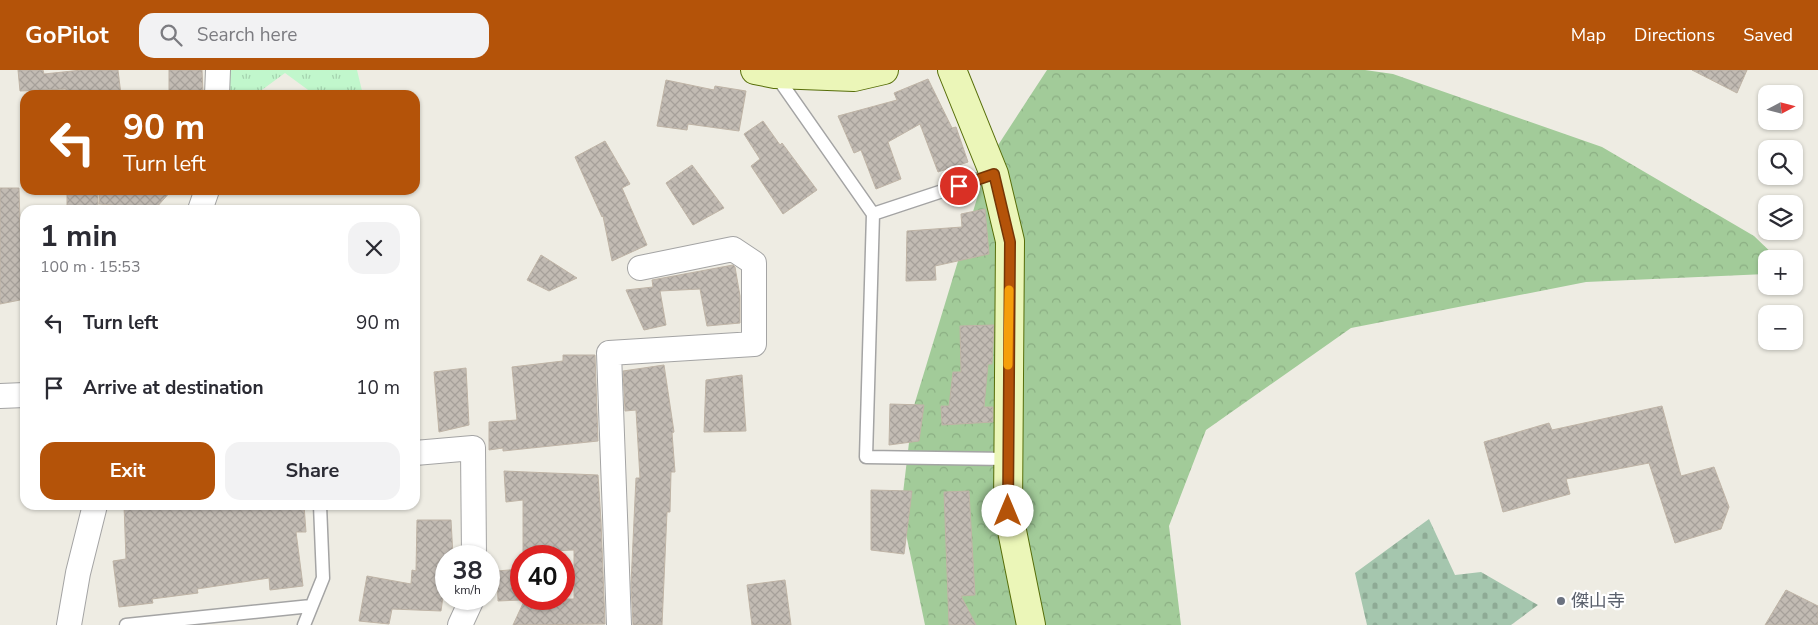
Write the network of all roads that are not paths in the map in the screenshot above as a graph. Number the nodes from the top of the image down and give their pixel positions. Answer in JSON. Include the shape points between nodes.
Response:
{"nodes":[{"id":1,"x":218,"y":70,"type":"edge"},
{"id":2,"x":884,"y":70,"type":"edge"},
{"id":3,"x":952,"y":70,"type":"edge"},
{"id":4,"x":765,"y":72,"type":"edge"},
{"id":5,"x":217,"y":90,"type":"edge"},
{"id":6,"x":994,"y":174,"type":"junction"},
{"id":7,"x":873,"y":214,"type":"junction"},
{"id":8,"x":640,"y":268,"type":"dead end"},
{"id":9,"x":20,"y":395,"type":"edge"},
{"id":10,"x":0,"y":396,"type":"edge"},
{"id":11,"x":420,"y":453,"type":"edge"},
{"id":12,"x":1008,"y":459,"type":"junction"},
{"id":13,"x":94,"y":510,"type":"edge"},
{"id":14,"x":320,"y":510,"type":"edge"},
{"id":15,"x":474,"y":545,"type":"edge"},
{"id":16,"x":312,"y":606,"type":"junction"},
{"id":17,"x":467,"y":610,"type":"edge"},
{"id":18,"x":69,"y":625,"type":"edge"},
{"id":19,"x":126,"y":625,"type":"edge"},
{"id":20,"x":304,"y":625,"type":"edge"},
{"id":21,"x":460,"y":625,"type":"edge"},
{"id":22,"x":620,"y":625,"type":"edge"},
{"id":23,"x":1031,"y":625,"type":"edge"}],
"edges":[{"from":1,"to":5,"type":"street"},
{"from":2,"to":4,"type":"street","via":[[854,77]]},
{"from":3,"to":6,"type":"street"},
{"from":4,"to":7,"type":"lane"},
{"from":6,"to":7,"type":"lane"},
{"from":6,"to":12,"type":"street","via":[[1010,242]]},
{"from":7,"to":12,"type":"lane","via":[[866,457]]},
{"from":8,"to":22,"type":"street","via":[[733,249],[754,263],[754,344],[609,354]]},
{"from":9,"to":10,"type":"street"},
{"from":11,"to":15,"type":"street","via":[[473,448]]},
{"from":12,"to":23,"type":"street","via":[[1008,511]]},
{"from":13,"to":18,"type":"street"},
{"from":14,"to":16,"type":"lane","via":[[322,578]]},
{"from":16,"to":19,"type":"lane"},
{"from":16,"to":20,"type":"lane"},
{"from":17,"to":21,"type":"street"}]}
